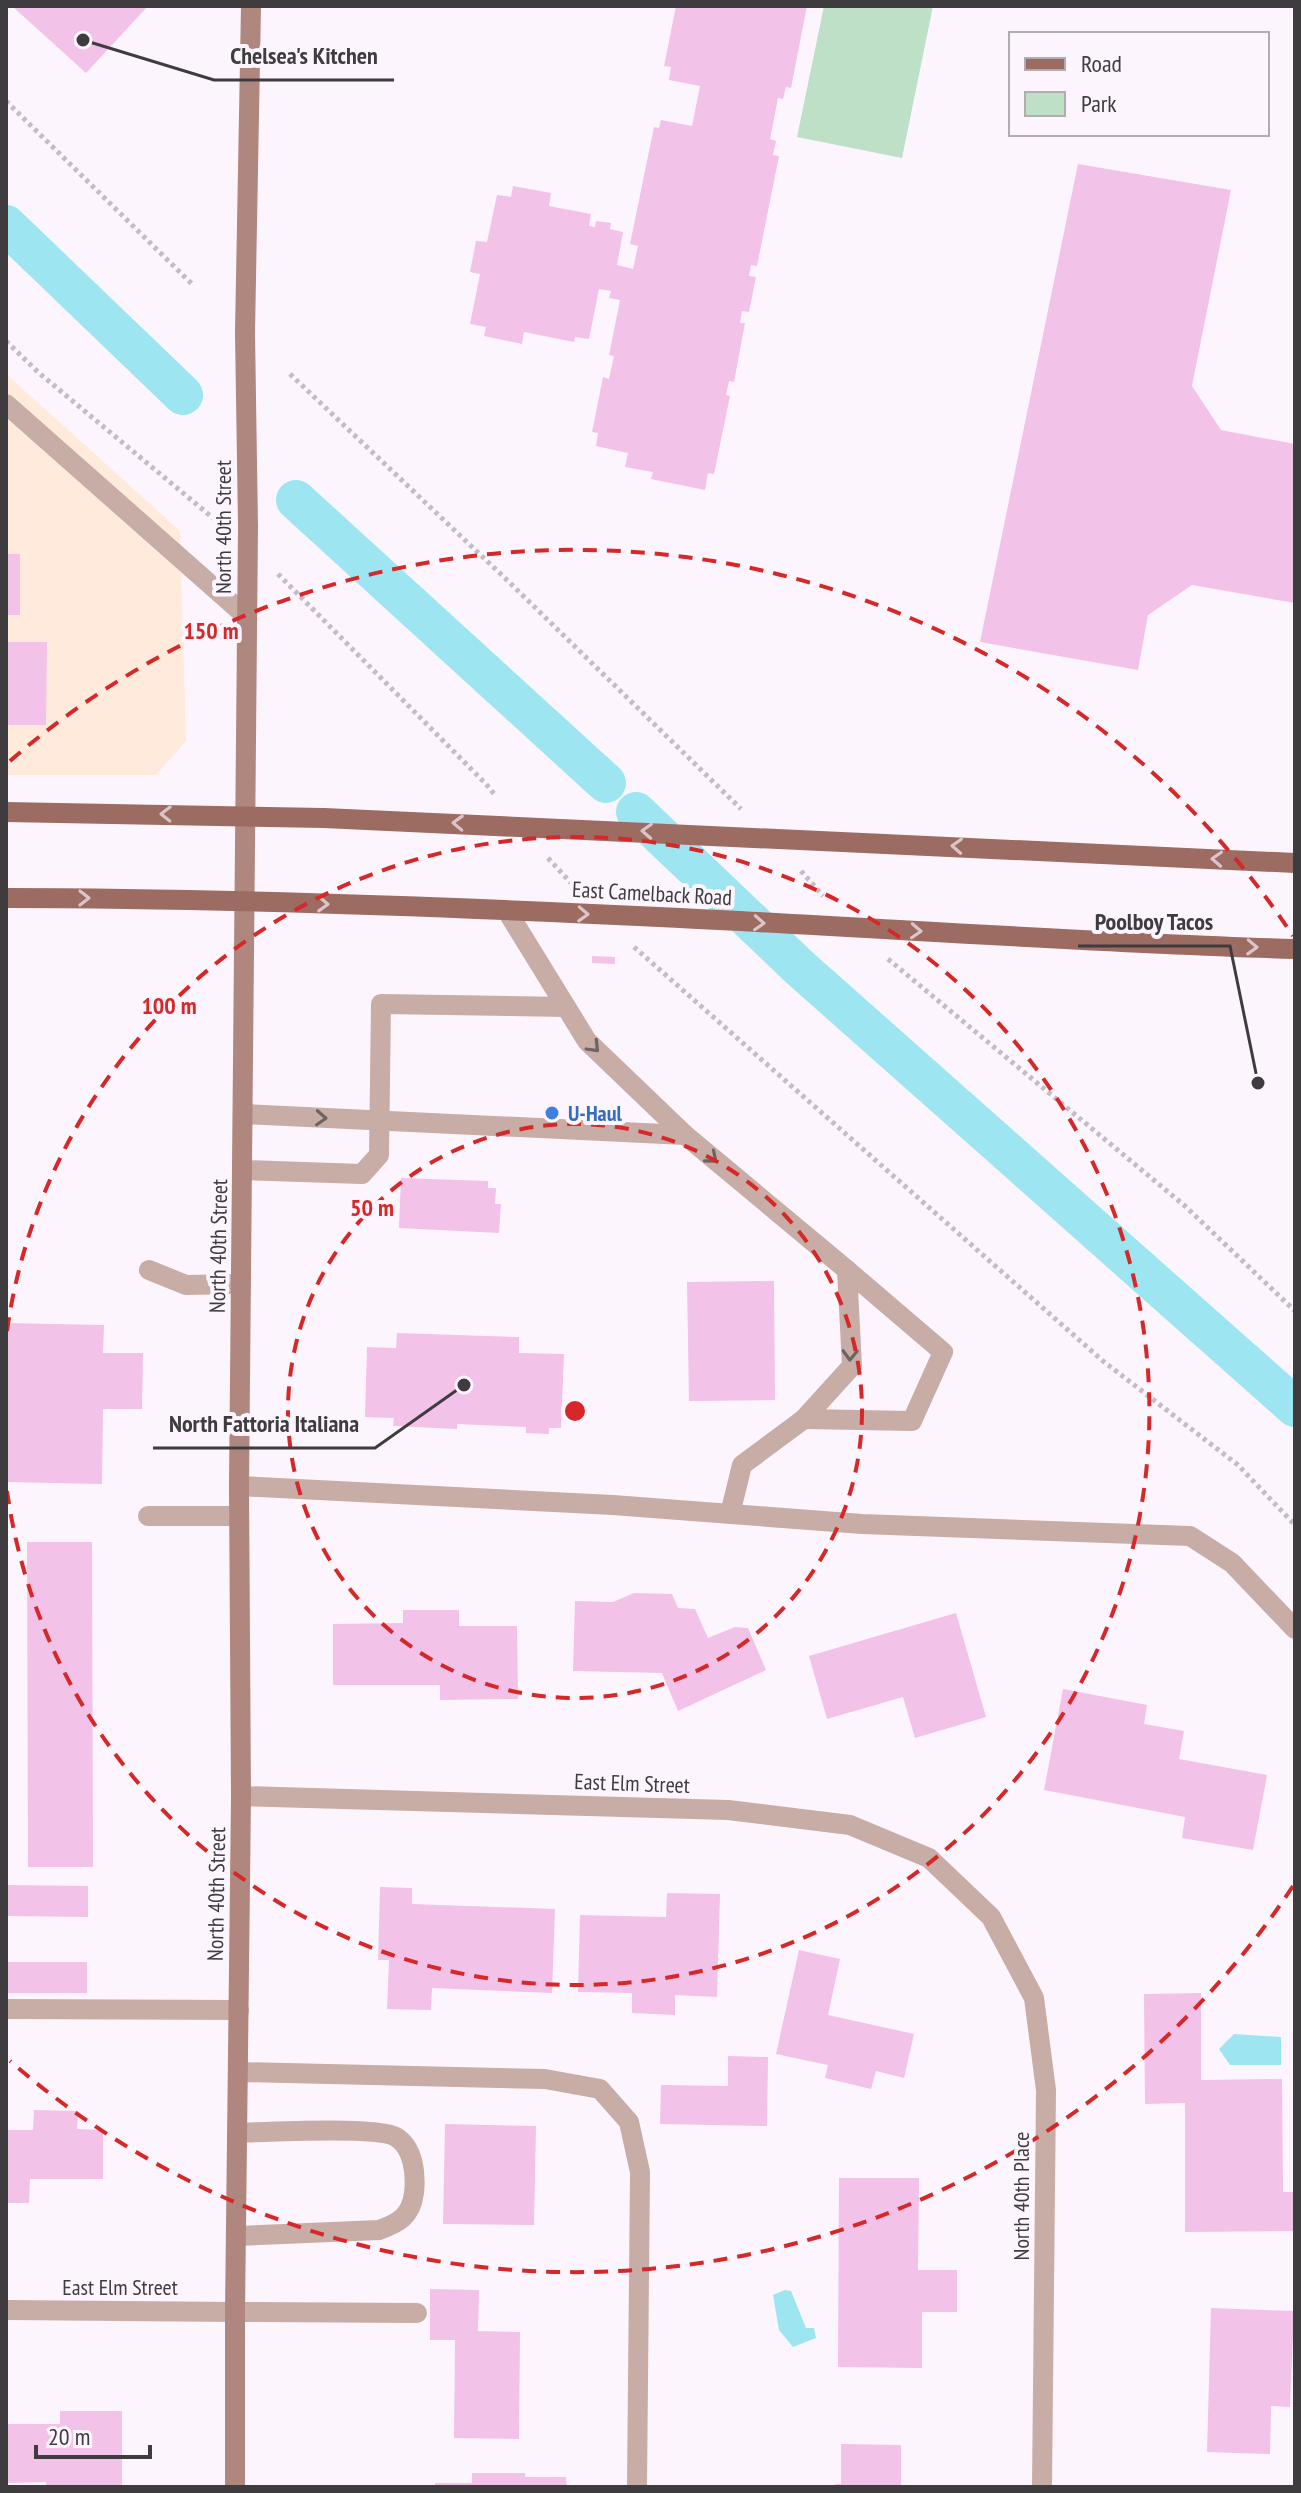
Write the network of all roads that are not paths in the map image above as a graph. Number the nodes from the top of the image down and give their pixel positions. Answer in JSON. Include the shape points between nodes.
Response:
{"nodes":[{"id":1,"x":251,"y":6,"type":"edge"},
{"id":2,"x":6,"y":404,"type":"edge"},
{"id":3,"x":247,"y":617,"type":"junction"},
{"id":4,"x":6,"y":812,"type":"edge"},
{"id":5,"x":244,"y":816,"type":"junction"},
{"id":6,"x":1295,"y":863,"type":"edge"},
{"id":7,"x":6,"y":898,"type":"edge"},
{"id":8,"x":245,"y":901,"type":"junction"},
{"id":9,"x":507,"y":911,"type":"junction"},
{"id":10,"x":1295,"y":949,"type":"edge"},
{"id":11,"x":566,"y":1007,"type":"junction"},
{"id":12,"x":243,"y":1114,"type":"junction"},
{"id":13,"x":379,"y":1121,"type":"junction"},
{"id":14,"x":685,"y":1135,"type":"junction"},
{"id":15,"x":243,"y":1170,"type":"junction"},
{"id":16,"x":149,"y":1270,"type":"dead end"},
{"id":17,"x":847,"y":1270,"type":"junction"},
{"id":18,"x":241,"y":1284,"type":"junction"},
{"id":19,"x":804,"y":1419,"type":"junction"},
{"id":20,"x":239,"y":1486,"type":"junction"},
{"id":21,"x":730,"y":1514,"type":"junction"},
{"id":22,"x":148,"y":1516,"type":"dead end"},
{"id":23,"x":239,"y":1516,"type":"junction"},
{"id":24,"x":1295,"y":1629,"type":"edge"},
{"id":25,"x":241,"y":1796,"type":"junction"},
{"id":26,"x":991,"y":1917,"type":"joint"},
{"id":27,"x":6,"y":2009,"type":"edge"},
{"id":28,"x":239,"y":2010,"type":"junction"},
{"id":29,"x":238,"y":2072,"type":"junction"},
{"id":30,"x":237,"y":2133,"type":"junction"},
{"id":31,"x":236,"y":2236,"type":"junction"},
{"id":32,"x":6,"y":2310,"type":"edge"},
{"id":33,"x":235,"y":2312,"type":"junction"},
{"id":34,"x":417,"y":2313,"type":"dead end"},
{"id":35,"x":235,"y":2487,"type":"edge"},
{"id":36,"x":637,"y":2487,"type":"edge"},
{"id":37,"x":1042,"y":2487,"type":"edge"}],
"edges":[{"from":1,"to":3,"type":"main road","name":"North 40th Street"},
{"from":2,"to":3,"type":"street"},
{"from":3,"to":5,"type":"main road","name":"North 40th Street"},
{"from":5,"to":4,"type":"main road","one_way":true},
{"from":6,"to":5,"type":"main road","one_way":true},
{"from":5,"to":8,"type":"main road","name":"North 40th Street"},
{"from":7,"to":8,"type":"main road","name":"East Camelback Road","one_way":true},
{"from":8,"to":9,"type":"main road","name":"East Camelback Road","one_way":true},
{"from":8,"to":12,"type":"main road","name":"North 40th Street"},
{"from":9,"to":10,"type":"main road","name":"East Camelback Road","one_way":true},
{"from":9,"to":11,"type":"street"},
{"from":11,"to":13,"type":"street","via":[[381,1004]]},
{"from":11,"to":14,"type":"street","one_way":true,"via":[[587,1041]]},
{"from":12,"to":13,"type":"street","one_way":true},
{"from":12,"to":15,"type":"main road","name":"North 40th Street"},
{"from":13,"to":14,"type":"street"},
{"from":13,"to":15,"type":"street","via":[[379,1155],[362,1174]]},
{"from":14,"to":17,"type":"street","one_way":true},
{"from":15,"to":18,"type":"main road","name":"North 40th Street"},
{"from":16,"to":18,"type":"street","via":[[186,1285]]},
{"from":17,"to":19,"type":"street","one_way":true,"via":[[852,1366]]},
{"from":17,"to":19,"type":"street","via":[[943,1352],[912,1421]]},
{"from":18,"to":20,"type":"main road","name":"North 40th Street"},
{"from":19,"to":21,"type":"street","via":[[742,1465]]},
{"from":20,"to":21,"type":"street"},
{"from":20,"to":23,"type":"main road","name":"North 40th Street"},
{"from":21,"to":24,"type":"street","via":[[1190,1536],[1232,1563]]},
{"from":22,"to":23,"type":"street"},
{"from":23,"to":25,"type":"main road","name":"North 40th Street"},
{"from":25,"to":26,"type":"street","name":"East Elm Street","via":[[728,1810],[850,1825],[929,1858]]},
{"from":25,"to":28,"type":"main road","name":"North 40th Street"},
{"from":26,"to":37,"type":"street","name":"North 40th Place","via":[[1034,1998],[1046,2090]]},
{"from":27,"to":28,"type":"street"},
{"from":28,"to":29,"type":"main road","name":"North 40th Street"},
{"from":29,"to":30,"type":"main road","name":"North 40th Street"},
{"from":29,"to":36,"type":"street","via":[[545,2079],[600,2089],[629,2122],[640,2172]]},
{"from":30,"to":31,"type":"main road","name":"North 40th Street"},
{"from":30,"to":31,"type":"street","via":[[394,2135],[412,2158],[415,2179],[409,2211],[399,2223],[379,2230]]},
{"from":31,"to":33,"type":"main road","name":"North 40th Street"},
{"from":32,"to":33,"type":"street","name":"East Elm Street"},
{"from":33,"to":34,"type":"street","name":"East Elm Street"},
{"from":33,"to":35,"type":"main road","name":"North 40th Street"}]}
